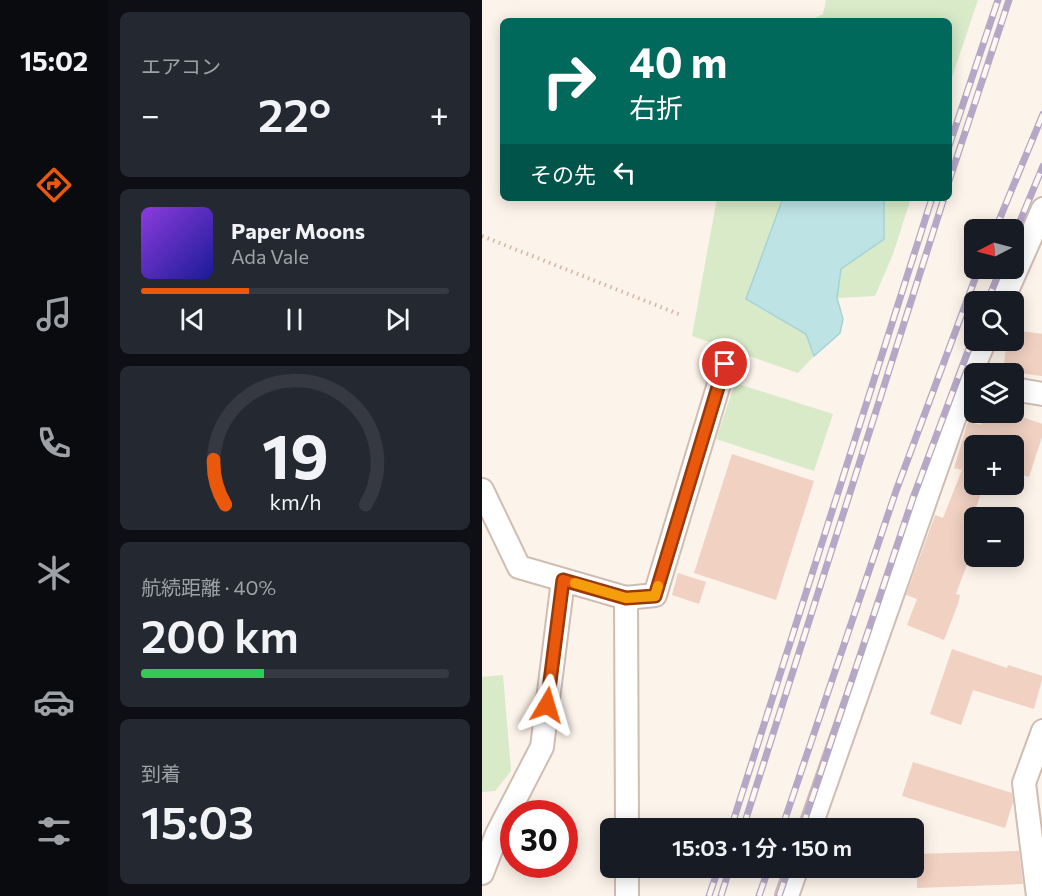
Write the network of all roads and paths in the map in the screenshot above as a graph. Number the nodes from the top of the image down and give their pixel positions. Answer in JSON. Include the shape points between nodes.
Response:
{"nodes":[{"id":1,"x":1043,"y":209,"type":"edge"},
{"id":2,"x":482,"y":236,"type":"edge"},
{"id":3,"x":1007,"y":291,"type":"edge"},
{"id":4,"x":681,"y":315,"type":"dead end"},
{"id":5,"x":725,"y":364,"type":"dead end"},
{"id":6,"x":1024,"y":391,"type":"edge"},
{"id":7,"x":1043,"y":394,"type":"edge"},
{"id":8,"x":964,"y":400,"type":"edge"},
{"id":9,"x":482,"y":490,"type":"edge"},
{"id":10,"x":563,"y":580,"type":"junction"},
{"id":11,"x":626,"y":598,"type":"junction"},
{"id":12,"x":1043,"y":731,"type":"edge"},
{"id":13,"x":627,"y":818,"type":"edge"},
{"id":14,"x":814,"y":818,"type":"edge"},
{"id":15,"x":482,"y":873,"type":"edge"},
{"id":16,"x":627,"y":878,"type":"edge"},
{"id":17,"x":793,"y":878,"type":"edge"},
{"id":18,"x":627,"y":896,"type":"edge"},
{"id":19,"x":787,"y":896,"type":"edge"},
{"id":20,"x":1038,"y":896,"type":"edge"}],
"edges":[{"from":1,"to":3,"type":"street"},
{"from":2,"to":4,"type":"path"},
{"from":5,"to":11,"type":"street","via":[[655,596]]},
{"from":6,"to":7,"type":"street"},
{"from":8,"to":14,"type":"street"},
{"from":9,"to":10,"type":"street","via":[[519,567]]},
{"from":10,"to":11,"type":"street"},
{"from":10,"to":15,"type":"street","via":[[542,747],[497,834]]},
{"from":11,"to":13,"type":"street"},
{"from":12,"to":20,"type":"street","via":[[1024,783]]},
{"from":16,"to":18,"type":"street"},
{"from":17,"to":19,"type":"street"}]}
